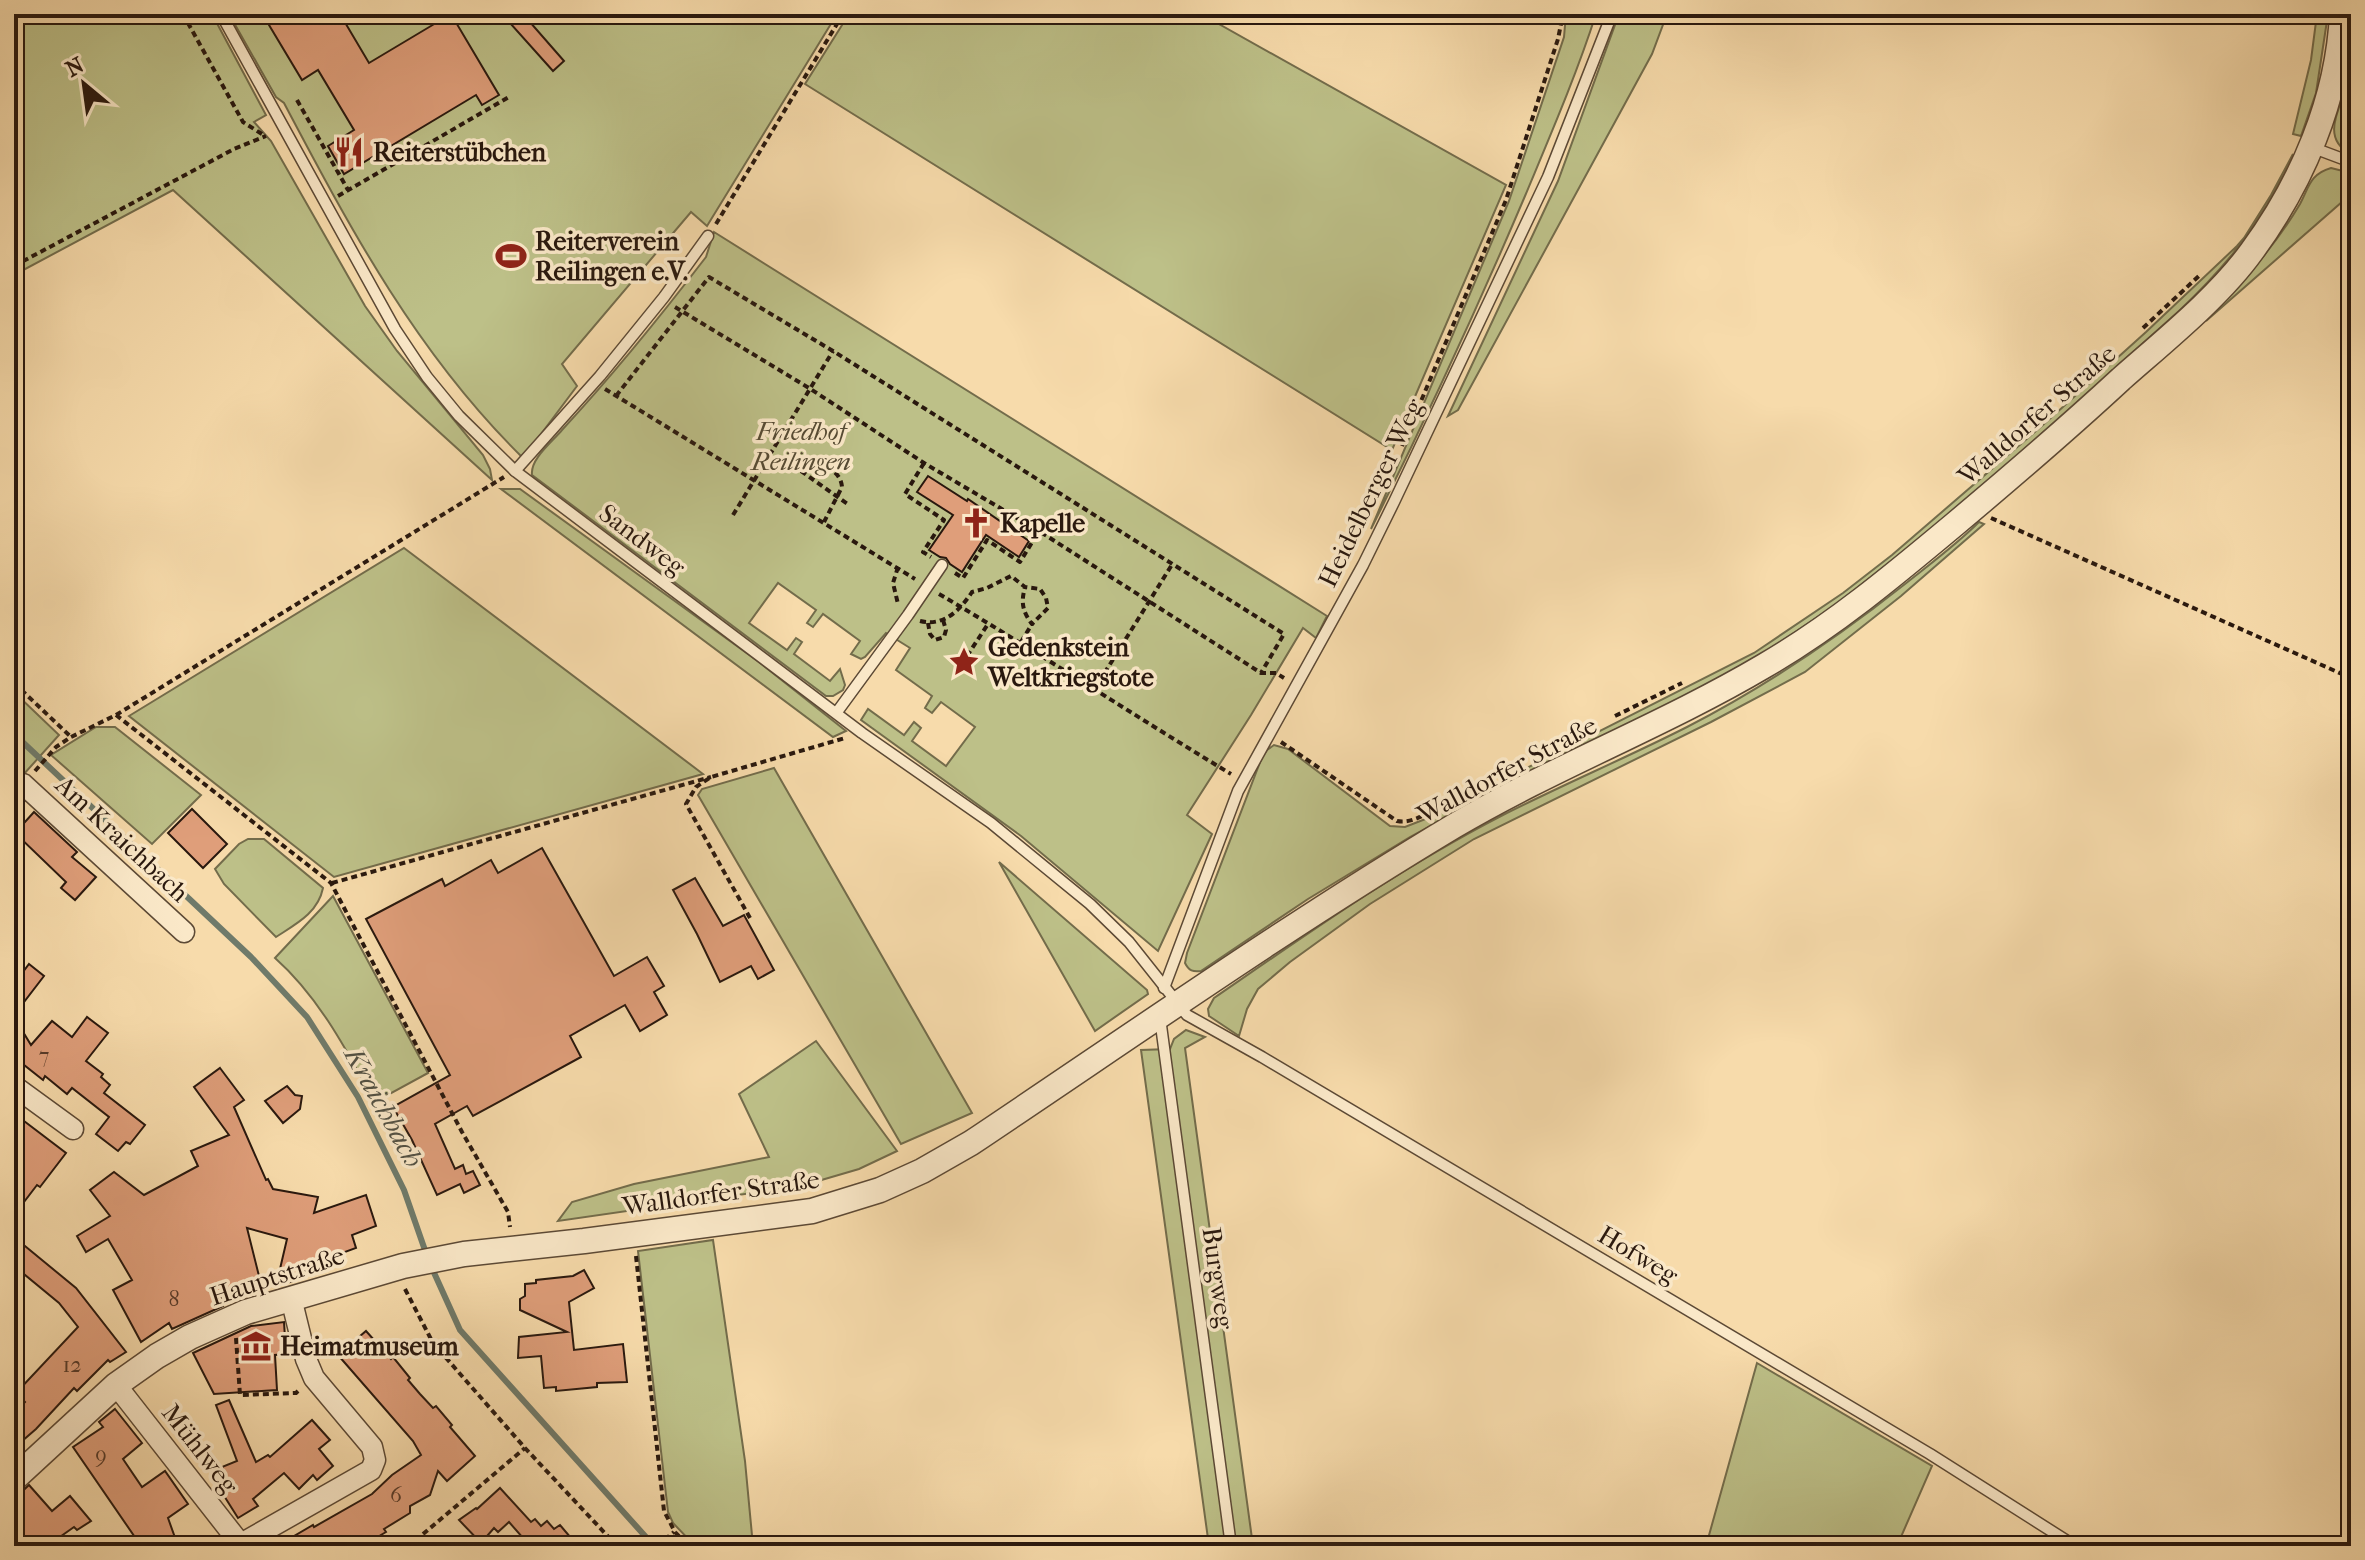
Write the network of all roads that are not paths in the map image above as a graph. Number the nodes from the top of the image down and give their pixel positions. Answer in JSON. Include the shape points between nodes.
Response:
{"nodes":[{"id":1,"x":221,"y":14,"type":"edge"},
{"id":2,"x":1612,"y":14,"type":"edge"},
{"id":3,"x":2342,"y":14,"type":"edge"},
{"id":4,"x":2311,"y":147,"type":"junction"},
{"id":5,"x":2351,"y":162,"type":"edge"},
{"id":6,"x":708,"y":236,"type":"road end"},
{"id":7,"x":515,"y":471,"type":"junction"},
{"id":8,"x":942,"y":565,"type":"road end"},
{"id":9,"x":837,"y":712,"type":"junction"},
{"id":10,"x":22,"y":787,"type":"edge"},
{"id":11,"x":184,"y":932,"type":"dead end"},
{"id":12,"x":1168,"y":1003,"type":"junction"},
{"id":13,"x":14,"y":1086,"type":"edge"},
{"id":14,"x":73,"y":1129,"type":"dead end"},
{"id":15,"x":464,"y":1254,"type":"joint"},
{"id":16,"x":291,"y":1298,"type":"junction"},
{"id":17,"x":116,"y":1385,"type":"junction"},
{"id":18,"x":14,"y":1479,"type":"edge"},
{"id":19,"x":242,"y":1545,"type":"edge"},
{"id":20,"x":1231,"y":1546,"type":"edge"},
{"id":21,"x":2075,"y":1546,"type":"edge"}],
"edges":[{"from":1,"to":7,"type":"lane","name":"Sandweg","via":[[395,329],[459,416]]},
{"from":2,"to":12,"type":"lane","name":"Heidelberger Weg","via":[[1548,177],[1401,488],[1238,791]]},
{"from":3,"to":4,"type":"street","name":"Walldorfer Straße","via":[[2330,86]]},
{"from":4,"to":5,"type":"lane"},
{"from":4,"to":12,"type":"street","name":"Walldorfer Straße","via":[[2256,246],[2217,291],[1892,578],[1767,665],[1460,823]]},
{"from":6,"to":7,"type":"lane","via":[[600,376]]},
{"from":7,"to":9,"type":"lane","name":"Sandweg"},
{"from":8,"to":9,"type":"lane"},
{"from":9,"to":12,"type":"lane","name":"Sandweg","via":[[1080,895],[1129,942]]},
{"from":10,"to":11,"type":"street","name":"Am Kraichbach"},
{"from":12,"to":15,"type":"street","name":"Walldorfer Straße","via":[[971,1143],[880,1190],[812,1211]]},
{"from":12,"to":20,"type":"lane","name":"Burgweg"},
{"from":12,"to":21,"type":"lane","name":"Hofweg","via":[[1916,1446]]},
{"from":13,"to":14,"type":"street"},
{"from":15,"to":16,"type":"street","name":"Hauptstraße","via":[[403,1276]]},
{"from":16,"to":17,"type":"street","name":"Hauptstraße","via":[[246,1312],[236,1334],[190,1337]]},
{"from":16,"to":19,"type":"street","via":[[310,1368],[372,1447],[375,1460],[371,1470]]},
{"from":17,"to":18,"type":"street","name":"Hauptstraße"},
{"from":17,"to":19,"type":"street","name":"Mühlweg"}]}
